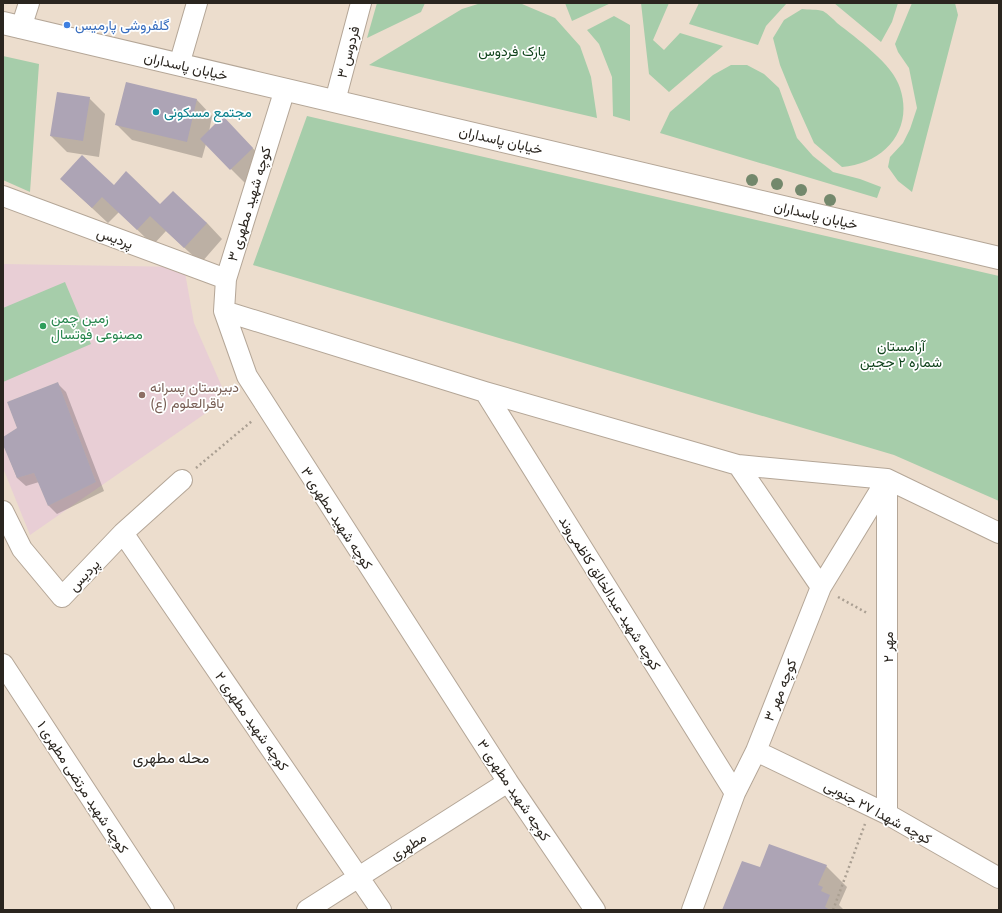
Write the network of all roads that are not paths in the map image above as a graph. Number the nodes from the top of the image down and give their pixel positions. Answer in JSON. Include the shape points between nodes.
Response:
{"nodes":[{"id":1,"x":29,"y":3,"type":"edge"},
{"id":2,"x":197,"y":3,"type":"edge"},
{"id":3,"x":362,"y":3,"type":"edge"},
{"id":4,"x":12,"y":26,"type":"edge"},
{"id":5,"x":179,"y":65,"type":"junction"},
{"id":6,"x":285,"y":89,"type":"junction"},
{"id":7,"x":335,"y":101,"type":"junction"},
{"id":8,"x":3,"y":196,"type":"edge"},
{"id":9,"x":999,"y":258,"type":"edge"},
{"id":10,"x":226,"y":279,"type":"junction"},
{"id":11,"x":224,"y":310,"type":"junction"},
{"id":12,"x":485,"y":392,"type":"junction"},
{"id":13,"x":738,"y":465,"type":"junction"},
{"id":14,"x":887,"y":479,"type":"junction"},
{"id":15,"x":182,"y":480,"type":"road end"},
{"id":16,"x":3,"y":511,"type":"edge"},
{"id":17,"x":123,"y":533,"type":"junction"},
{"id":18,"x":999,"y":533,"type":"edge"},
{"id":19,"x":821,"y":587,"type":"junction"},
{"id":20,"x":3,"y":664,"type":"edge"},
{"id":21,"x":756,"y":750,"type":"junction"},
{"id":22,"x":508,"y":782,"type":"junction"},
{"id":23,"x":735,"y":793,"type":"junction"},
{"id":24,"x":879,"y":810,"type":"junction"},
{"id":25,"x":359,"y":876,"type":"junction"},
{"id":26,"x":999,"y":878,"type":"edge"},
{"id":27,"x":164,"y":910,"type":"edge"},
{"id":28,"x":307,"y":910,"type":"edge"},
{"id":29,"x":381,"y":910,"type":"edge"},
{"id":30,"x":595,"y":910,"type":"edge"},
{"id":31,"x":692,"y":910,"type":"edge"}],
"edges":[{"from":1,"to":4,"type":"street"},
{"from":2,"to":5,"type":"street"},
{"from":3,"to":7,"type":"street","name":"فردوس ۳"},
{"from":4,"to":5,"type":"main road","name":"خیابان پاسداران"},
{"from":5,"to":6,"type":"main road","name":"خیابان پاسداران"},
{"from":6,"to":7,"type":"main road","name":"خیابان پاسداران"},
{"from":6,"to":10,"type":"street","name":"کوچه شهید مطهری ۳"},
{"from":7,"to":9,"type":"main road","name":"خیابان پاسداران"},
{"from":8,"to":10,"type":"street","name":"پردیس"},
{"from":10,"to":11,"type":"street","name":"کوچه شهید مطهری ۳"},
{"from":11,"to":12,"type":"street"},
{"from":11,"to":22,"type":"street","name":"کوچه شهید مطهری ۳","via":[[247,376],[266,409]]},
{"from":12,"to":13,"type":"street"},
{"from":12,"to":23,"type":"street","name":"کوچه شهید عبدالخالق کاظمی‌وند"},
{"from":13,"to":14,"type":"street"},
{"from":13,"to":19,"type":"street"},
{"from":14,"to":18,"type":"street"},
{"from":14,"to":19,"type":"street","name":"کوچه مهر ۳"},
{"from":14,"to":24,"type":"street","name":"مهر ۲","via":[[888,625]]},
{"from":15,"to":17,"type":"street","name":"پردیس"},
{"from":16,"to":17,"type":"street","name":"پردیس","via":[[22,549],[62,597]]},
{"from":17,"to":25,"type":"street","name":"کوچه شهید مطهری ۲"},
{"from":19,"to":21,"type":"street","name":"کوچه مهر ۳"},
{"from":20,"to":27,"type":"street","name":"کوچه شهید مرتضی مطهری ۱"},
{"from":21,"to":23,"type":"street","name":"کوچه مهر ۳"},
{"from":21,"to":24,"type":"street","name":"کوچه شهدا ۲۷ جنوبی"},
{"from":22,"to":25,"type":"street","name":"مطهری"},
{"from":22,"to":30,"type":"street","name":"کوچه شهید مطهری ۳"},
{"from":23,"to":31,"type":"street","name":"کوچه مهر ۳"},
{"from":24,"to":26,"type":"street","name":"کوچه شهدا ۲۷ جنوبی"},
{"from":25,"to":28,"type":"street","name":"مطهری"},
{"from":25,"to":29,"type":"street","name":"کوچه شهید مطهری ۲"}]}
